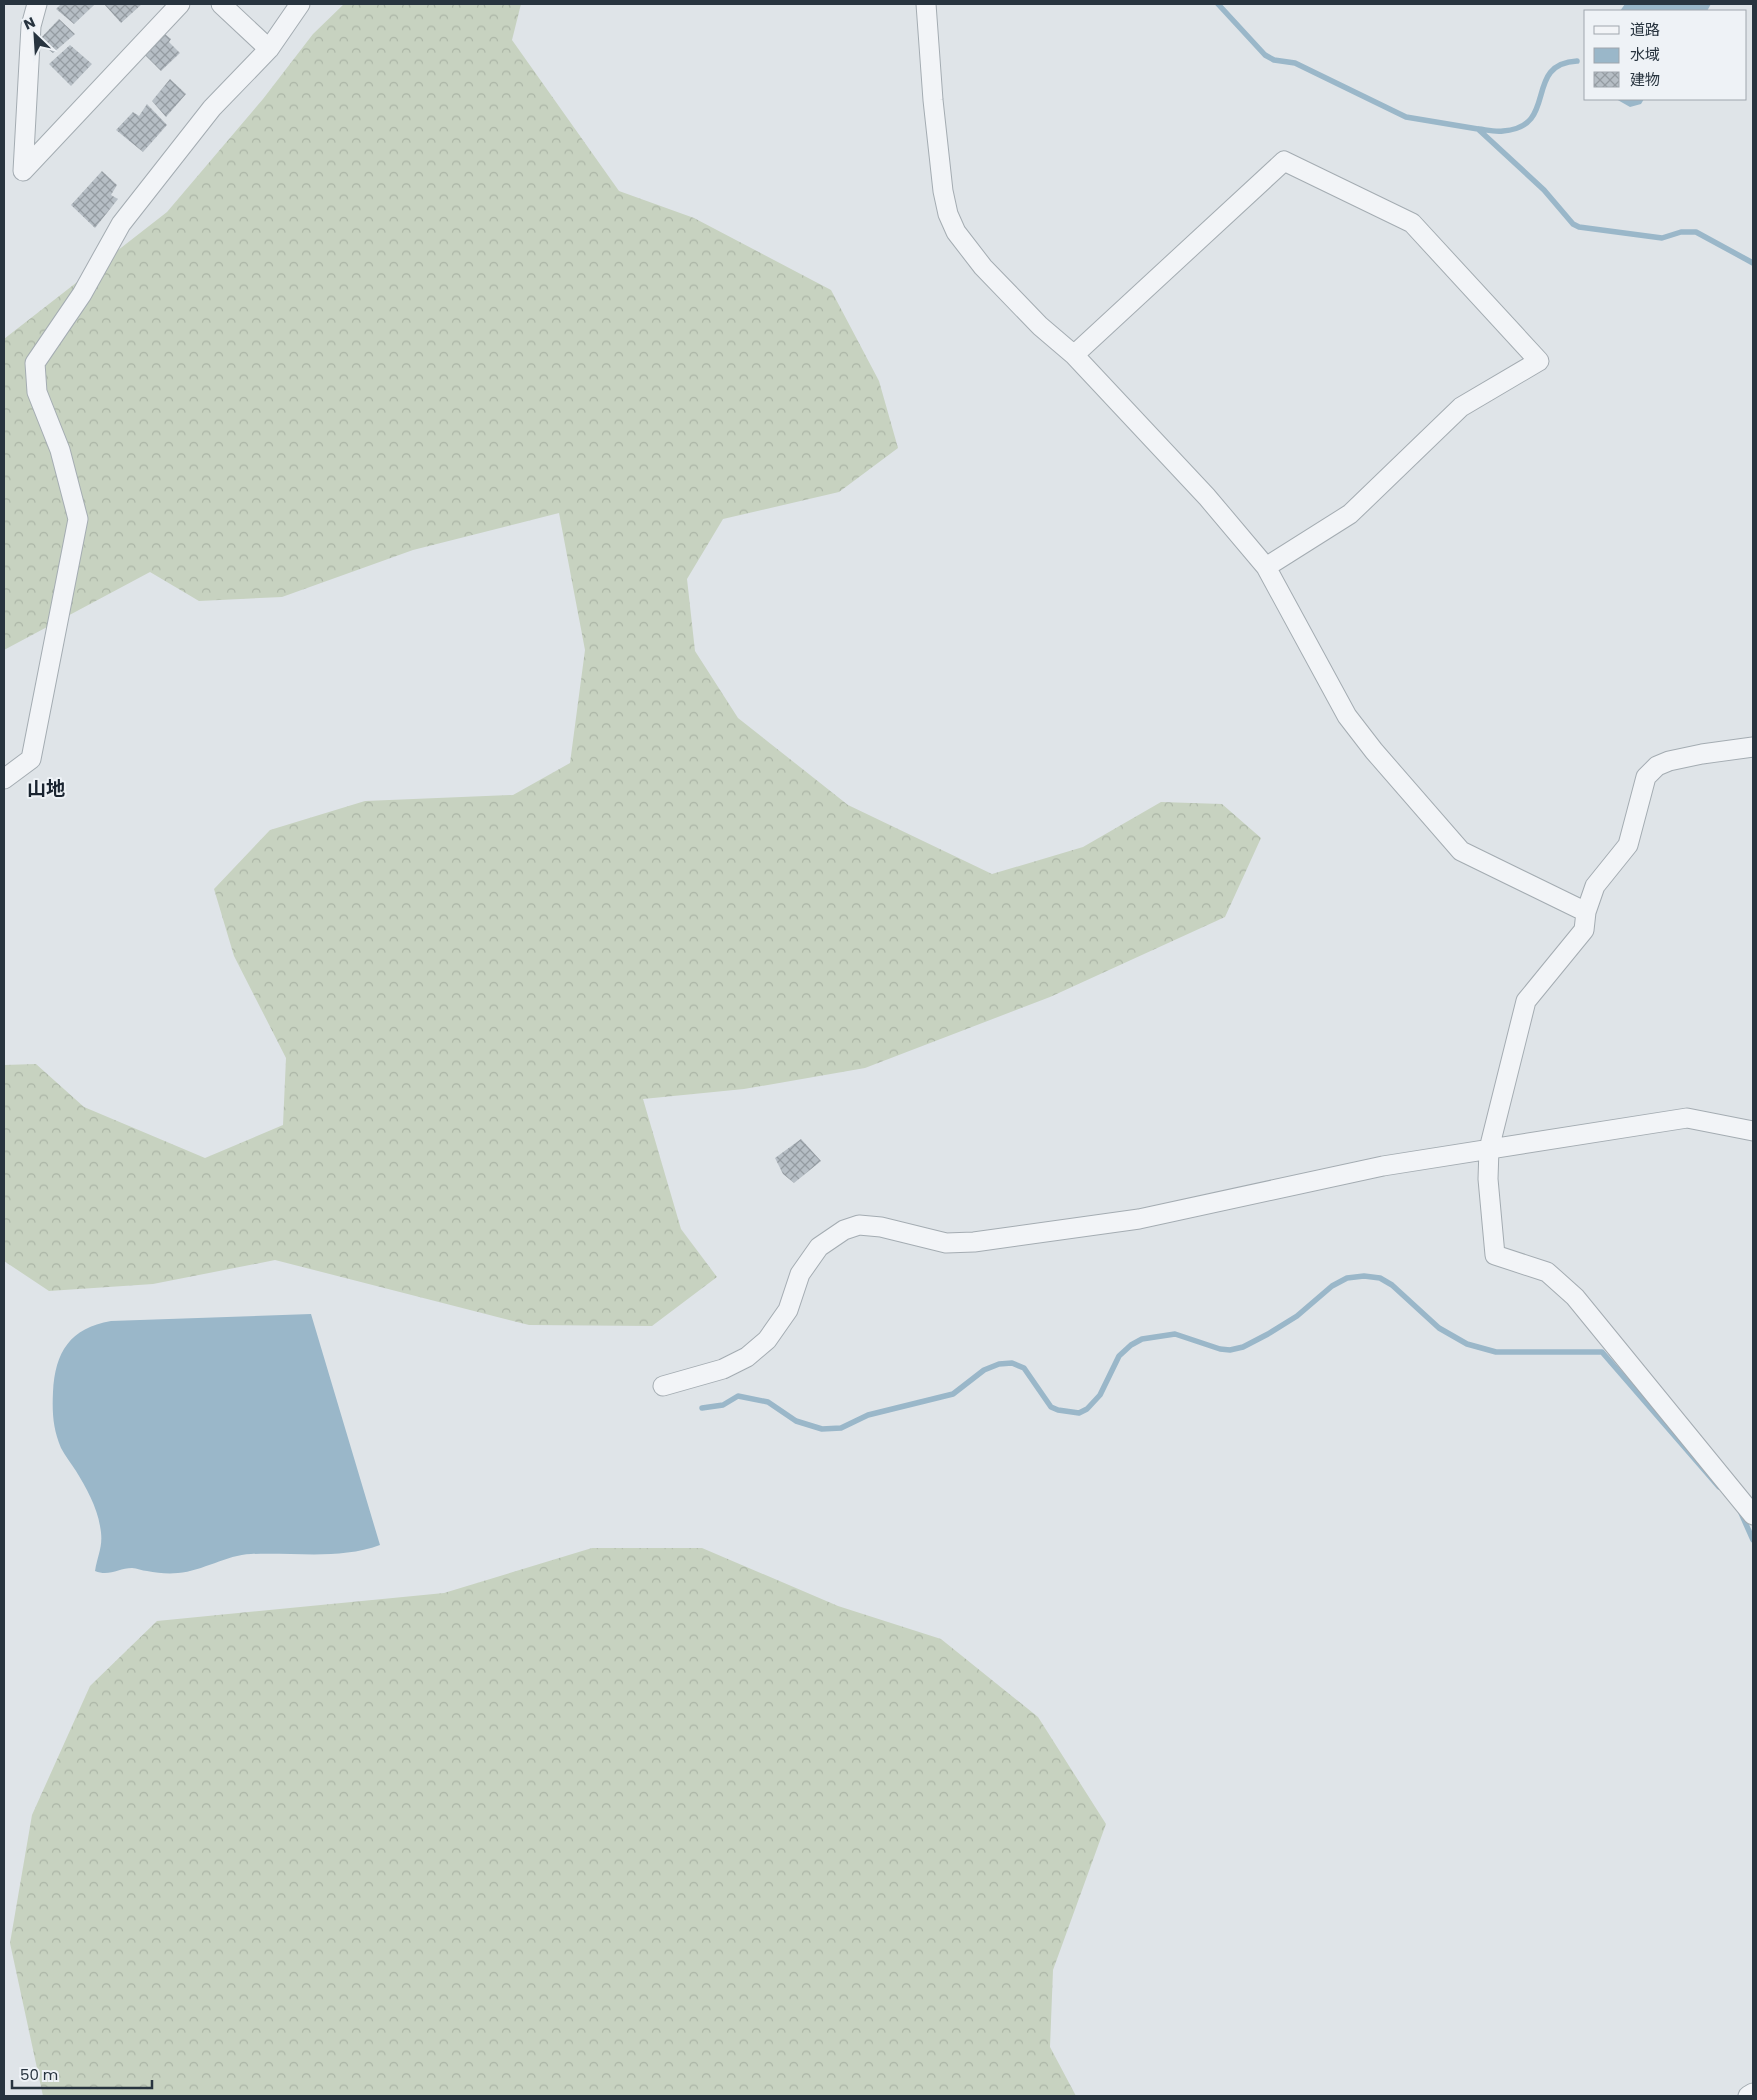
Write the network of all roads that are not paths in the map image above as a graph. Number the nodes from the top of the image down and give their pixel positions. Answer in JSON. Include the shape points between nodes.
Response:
{"nodes":[{"id":1,"x":37,"y":4,"type":"edge"},
{"id":2,"x":180,"y":4,"type":"edge"},
{"id":3,"x":221,"y":4,"type":"edge"},
{"id":4,"x":300,"y":4,"type":"edge"},
{"id":5,"x":926,"y":4,"type":"edge"},
{"id":6,"x":269,"y":49,"type":"junction"},
{"id":7,"x":1074,"y":355,"type":"junction"},
{"id":8,"x":1266,"y":567,"type":"junction"},
{"id":9,"x":1753,"y":747,"type":"edge"},
{"id":10,"x":4,"y":779,"type":"edge"},
{"id":11,"x":1586,"y":912,"type":"junction"},
{"id":12,"x":1753,"y":1131,"type":"edge"},
{"id":13,"x":1489,"y":1149,"type":"junction"},
{"id":14,"x":663,"y":1386,"type":"dead end"},
{"id":15,"x":1753,"y":1515,"type":"edge"},
{"id":16,"x":1753,"y":2094,"type":"edge"},
{"id":17,"x":1748,"y":2096,"type":"edge"}],
"edges":[{"from":1,"to":2,"type":"street","via":[[31,26],[23,171]]},
{"from":3,"to":6,"type":"street"},
{"from":4,"to":6,"type":"street"},
{"from":5,"to":7,"type":"street","via":[[937,138],[948,214],[956,232],[983,266],[1040,326]]},
{"from":6,"to":10,"type":"street","via":[[212,108],[121,224],[82,294],[35,363],[37,392],[60,450],[78,519],[31,759]]},
{"from":7,"to":8,"type":"street","via":[[1207,497]]},
{"from":7,"to":8,"type":"street","via":[[1284,160],[1412,222],[1540,361],[1461,407],[1350,514]]},
{"from":8,"to":11,"type":"street","via":[[1347,716],[1462,851]]},
{"from":9,"to":11,"type":"street","via":[[1669,760],[1657,766],[1646,777],[1628,845],[1595,886]]},
{"from":11,"to":13,"type":"street","via":[[1584,930],[1526,1001]]},
{"from":12,"to":13,"type":"street","via":[[1687,1118]]},
{"from":13,"to":14,"type":"street","via":[[1383,1166],[1139,1219],[974,1242],[946,1243],[859,1225],[844,1230],[819,1247],[800,1274],[788,1310],[767,1340],[747,1357],[723,1369]]},
{"from":13,"to":15,"type":"street","via":[[1488,1179],[1495,1255],[1547,1272],[1575,1297]]},
{"from":16,"to":17,"type":"street"}]}
